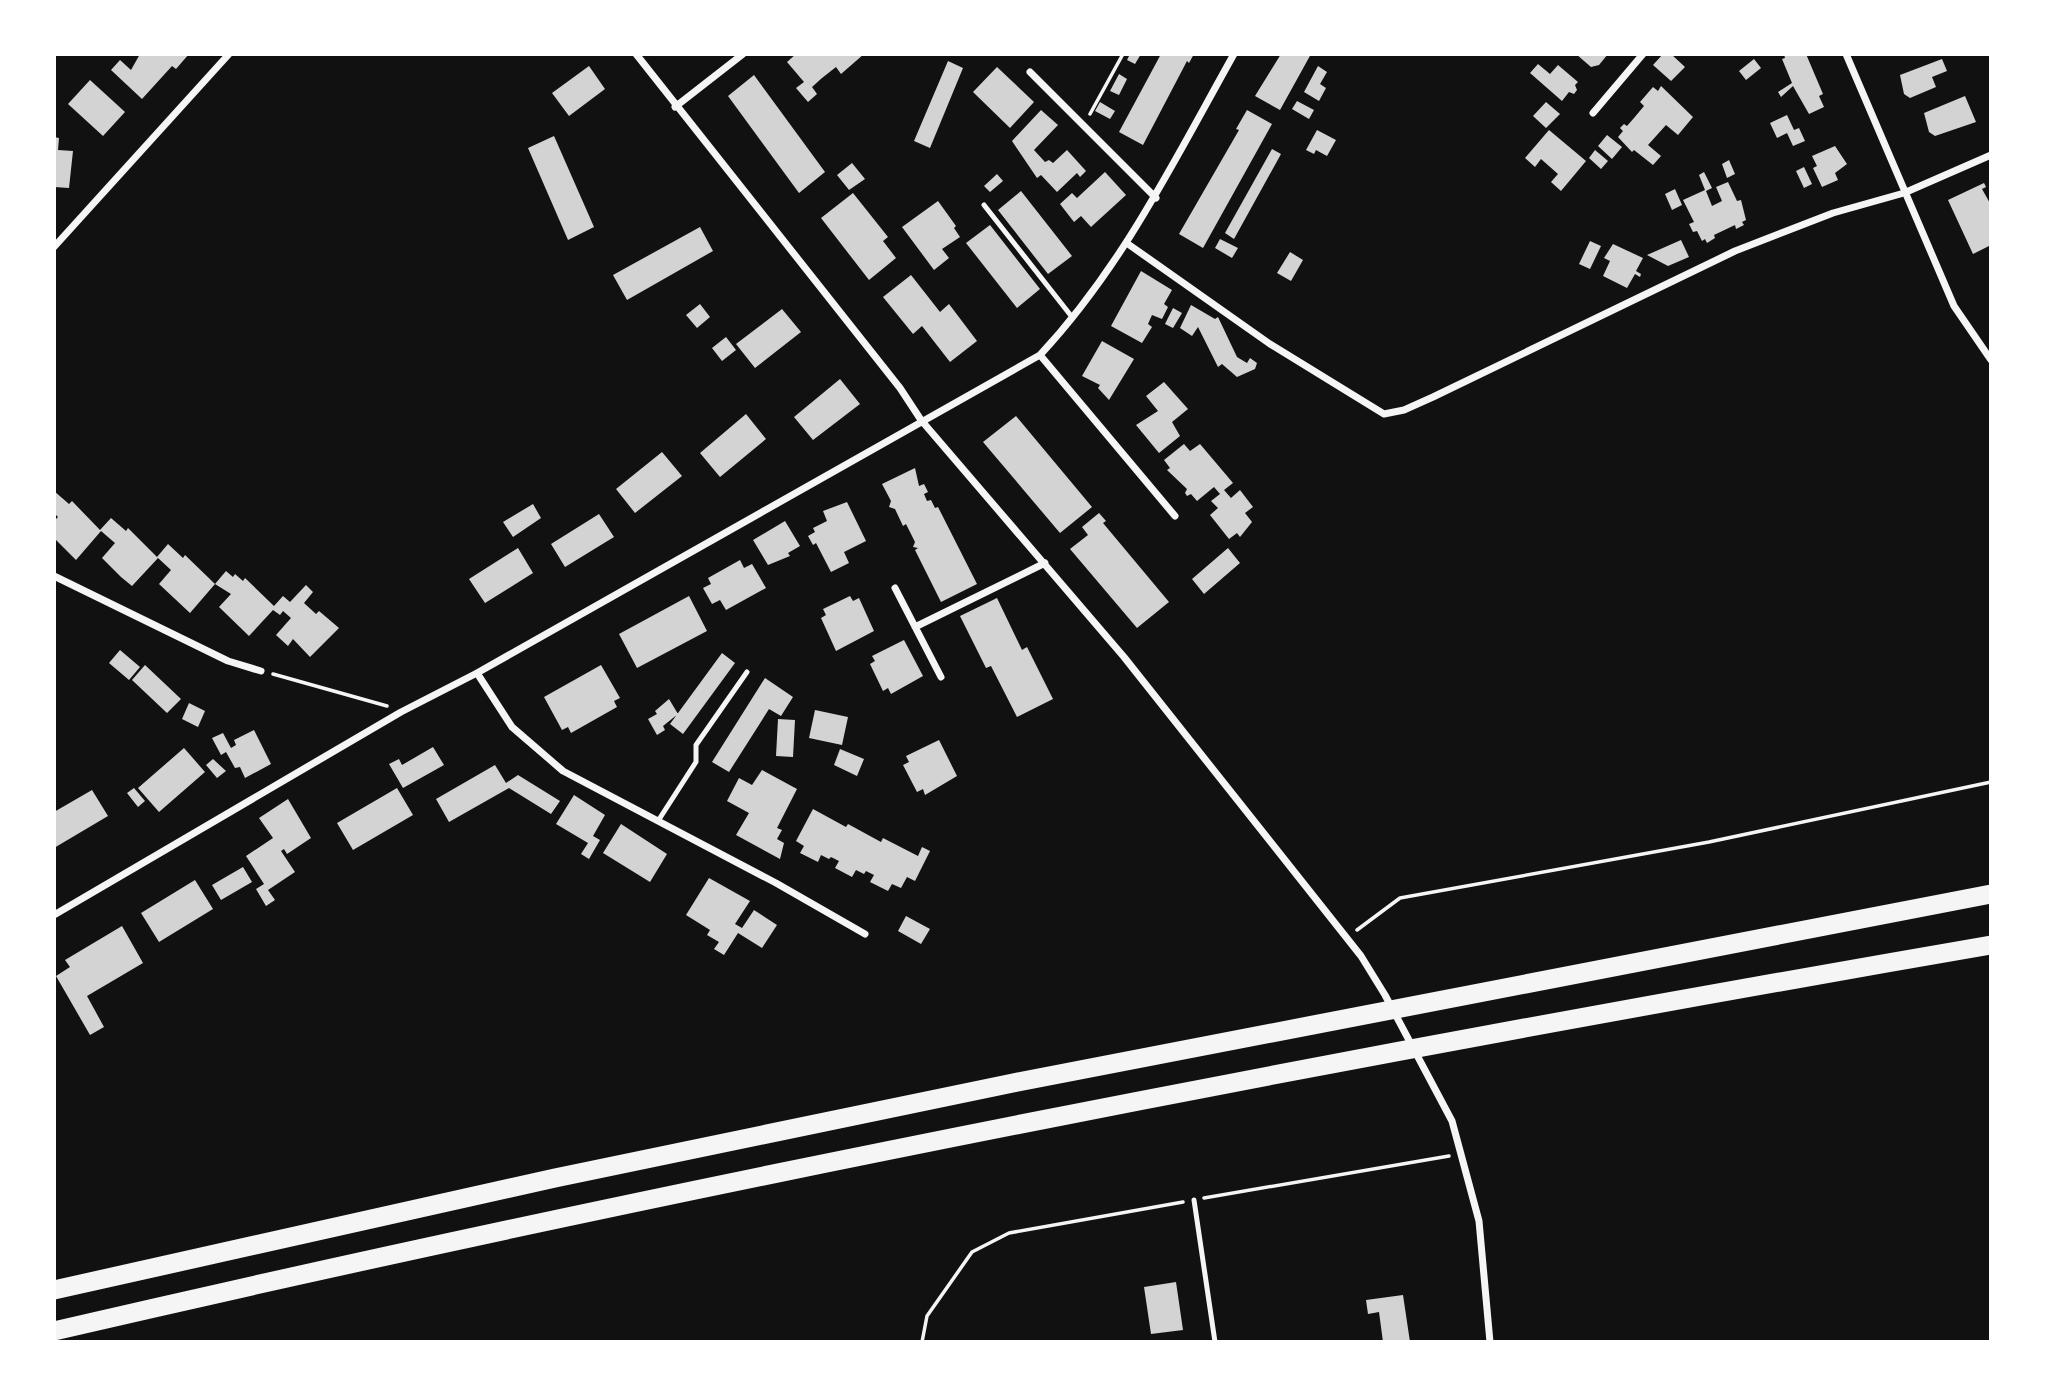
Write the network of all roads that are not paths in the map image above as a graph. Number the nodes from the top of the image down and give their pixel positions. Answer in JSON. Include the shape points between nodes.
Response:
{"nodes":[{"id":1,"x":229,"y":54,"type":"edge"},
{"id":2,"x":636,"y":54,"type":"edge"},
{"id":3,"x":743,"y":54,"type":"edge"},
{"id":4,"x":1234,"y":54,"type":"edge"},
{"id":5,"x":1643,"y":54,"type":"edge"},
{"id":6,"x":1846,"y":54,"type":"edge"},
{"id":7,"x":1030,"y":72,"type":"dead end"},
{"id":8,"x":675,"y":107,"type":"junction"},
{"id":9,"x":1593,"y":113,"type":"dead end"},
{"id":10,"x":1991,"y":155,"type":"edge"},
{"id":11,"x":1905,"y":192,"type":"junction"},
{"id":12,"x":1156,"y":198,"type":"junction"},
{"id":13,"x":984,"y":205,"type":"dead end"},
{"id":14,"x":1128,"y":244,"type":"junction"},
{"id":15,"x":54,"y":247,"type":"edge"},
{"id":16,"x":1072,"y":317,"type":"junction"},
{"id":17,"x":1040,"y":355,"type":"junction"},
{"id":18,"x":1991,"y":360,"type":"edge"},
{"id":19,"x":921,"y":420,"type":"junction"},
{"id":20,"x":1175,"y":516,"type":"dead end"},
{"id":21,"x":1045,"y":563,"type":"junction"},
{"id":22,"x":54,"y":576,"type":"edge"},
{"id":23,"x":895,"y":588,"type":"dead end"},
{"id":24,"x":915,"y":627,"type":"junction"},
{"id":25,"x":261,"y":671,"type":"road end"},
{"id":26,"x":747,"y":672,"type":"dead end"},
{"id":27,"x":477,"y":673,"type":"junction"},
{"id":28,"x":941,"y":677,"type":"dead end"},
{"id":29,"x":657,"y":821,"type":"junction"},
{"id":30,"x":1991,"y":894,"type":"edge"},
{"id":31,"x":54,"y":915,"type":"edge"},
{"id":32,"x":865,"y":934,"type":"dead end"},
{"id":33,"x":1991,"y":945,"type":"edge"},
{"id":34,"x":1194,"y":1200,"type":"road end"},
{"id":35,"x":54,"y":1290,"type":"edge"},
{"id":36,"x":54,"y":1331,"type":"edge"},
{"id":37,"x":1215,"y":1342,"type":"edge"},
{"id":38,"x":1490,"y":1342,"type":"edge"}],
"edges":[{"from":1,"to":15,"type":"street"},
{"from":2,"to":8,"type":"street"},
{"from":3,"to":8,"type":"street"},
{"from":4,"to":12,"type":"street"},
{"from":5,"to":9,"type":"street"},
{"from":6,"to":11,"type":"street"},
{"from":7,"to":12,"type":"street"},
{"from":8,"to":19,"type":"street"},
{"from":10,"to":11,"type":"street"},
{"from":11,"to":14,"type":"street","via":[[1833,213],[1735,251],[1433,397],[1384,414],[1270,344]]},
{"from":11,"to":18,"type":"street","via":[[1954,306]]},
{"from":12,"to":14,"type":"street"},
{"from":13,"to":16,"type":"lane"},
{"from":14,"to":16,"type":"street"},
{"from":16,"to":17,"type":"street"},
{"from":17,"to":19,"type":"street"},
{"from":17,"to":20,"type":"street"},
{"from":19,"to":21,"type":"street"},
{"from":19,"to":27,"type":"street"},
{"from":21,"to":24,"type":"street"},
{"from":21,"to":38,"type":"street","via":[[1380,985],[1452,1121],[1479,1221]]},
{"from":22,"to":25,"type":"street","via":[[228,661]]},
{"from":23,"to":24,"type":"street"},
{"from":24,"to":28,"type":"street"},
{"from":26,"to":29,"type":"lane","via":[[696,745],[696,762]]},
{"from":27,"to":29,"type":"street","via":[[512,727],[563,771]]},
{"from":27,"to":31,"type":"street","via":[[401,712]]},
{"from":29,"to":32,"type":"street"},
{"from":30,"to":35,"type":"highway","via":[[1273,1031],[555,1178]]},
{"from":33,"to":36,"type":"highway","via":[[1283,1074],[684,1192]]},
{"from":34,"to":37,"type":"lane"}]}
